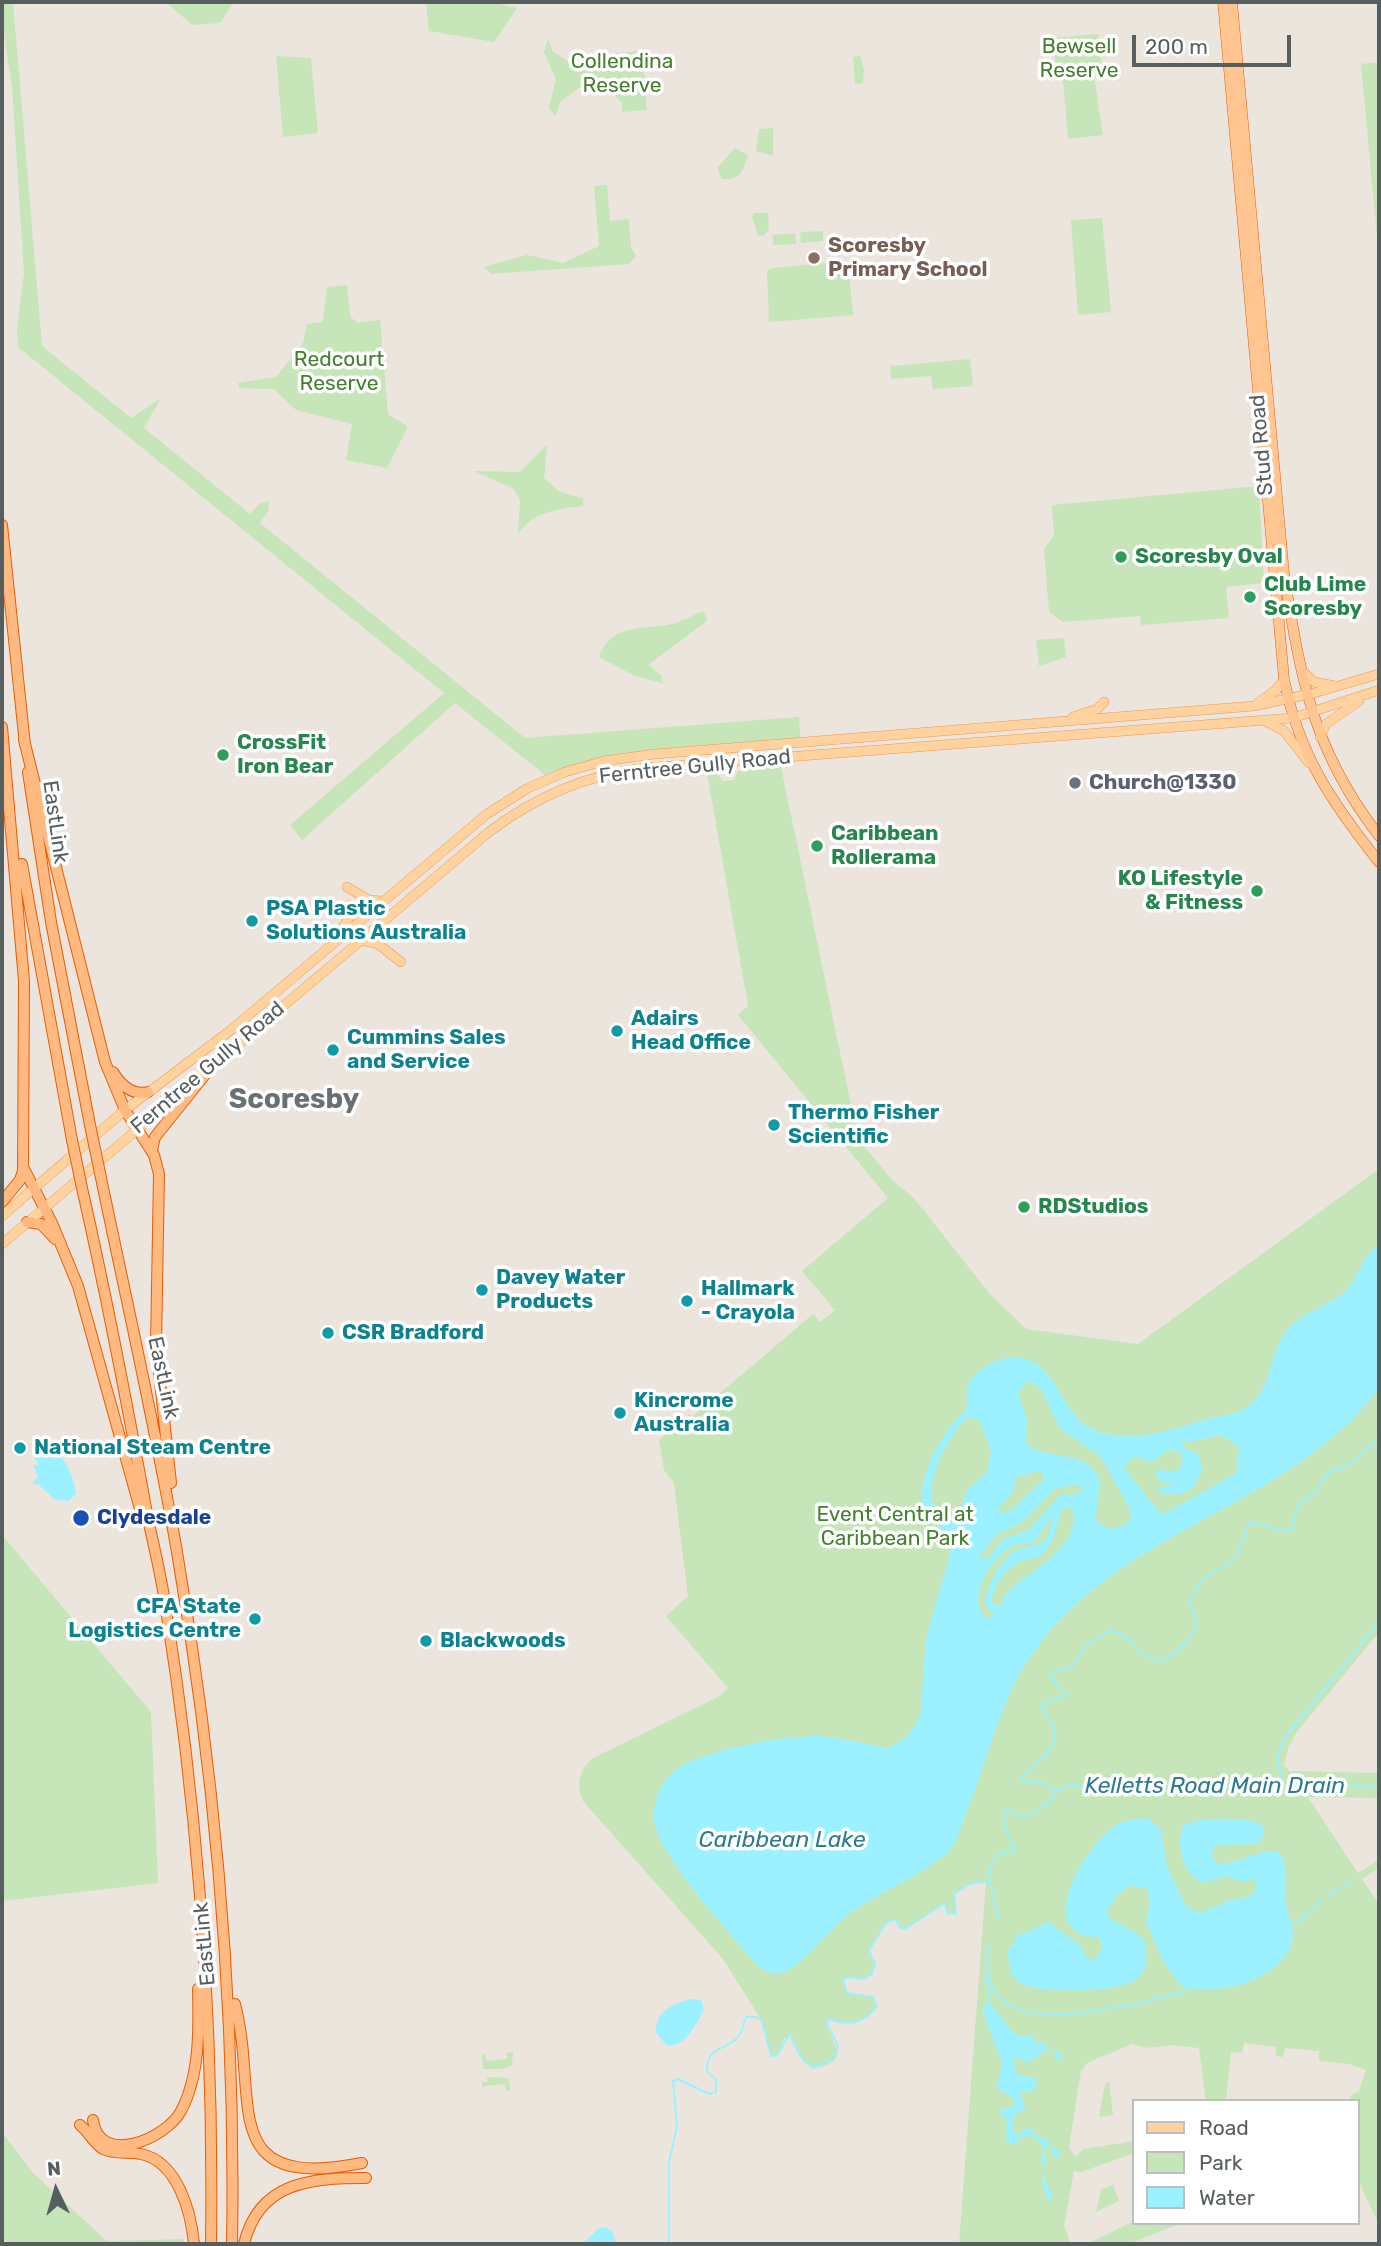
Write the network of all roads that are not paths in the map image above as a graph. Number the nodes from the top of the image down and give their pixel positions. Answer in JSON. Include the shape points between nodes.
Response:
{"nodes":[{"id":1,"x":1223,"y":2,"type":"edge"},
{"id":2,"x":1233,"y":2,"type":"edge"},
{"id":3,"x":1246,"y":205,"type":"junction"},
{"id":4,"x":2,"y":525,"type":"edge"},
{"id":5,"x":1279,"y":574,"type":"junction"},
{"id":6,"x":1298,"y":667,"type":"junction"},
{"id":7,"x":1379,"y":674,"type":"edge"},
{"id":8,"x":1284,"y":679,"type":"junction"},
{"id":9,"x":1339,"y":686,"type":"junction"},
{"id":10,"x":1379,"y":690,"type":"edge"},
{"id":11,"x":1306,"y":695,"type":"junction"},
{"id":12,"x":1366,"y":696,"type":"junction"},
{"id":13,"x":1288,"y":699,"type":"junction"},
{"id":14,"x":1104,"y":702,"type":"dead end"},
{"id":15,"x":1254,"y":706,"type":"junction"},
{"id":16,"x":1312,"y":714,"type":"junction"},
{"id":17,"x":2,"y":717,"type":"edge"},
{"id":18,"x":1293,"y":718,"type":"junction"},
{"id":19,"x":1267,"y":721,"type":"junction"},
{"id":20,"x":1051,"y":723,"type":"junction"},
{"id":21,"x":2,"y":727,"type":"edge"},
{"id":22,"x":1320,"y":737,"type":"junction"},
{"id":23,"x":24,"y":740,"type":"junction"},
{"id":24,"x":1312,"y":767,"type":"junction"},
{"id":25,"x":1379,"y":835,"type":"edge"},
{"id":26,"x":1379,"y":860,"type":"edge"},
{"id":27,"x":347,"y":887,"type":"dead end"},
{"id":28,"x":382,"y":901,"type":"junction"},
{"id":29,"x":350,"y":905,"type":"dead end"},
{"id":30,"x":360,"y":940,"type":"junction"},
{"id":31,"x":334,"y":942,"type":"junction"},
{"id":32,"x":401,"y":962,"type":"dead end"},
{"id":33,"x":102,"y":1051,"type":"junction"},
{"id":34,"x":212,"y":1066,"type":"junction"},
{"id":35,"x":148,"y":1092,"type":"junction"},
{"id":36,"x":125,"y":1110,"type":"junction"},
{"id":37,"x":138,"y":1127,"type":"junction"},
{"id":38,"x":152,"y":1150,"type":"junction"},
{"id":39,"x":23,"y":1167,"type":"junction"},
{"id":40,"x":33,"y":1189,"type":"junction"},
{"id":41,"x":2,"y":1202,"type":"edge"},
{"id":42,"x":43,"y":1208,"type":"junction"},
{"id":43,"x":2,"y":1216,"type":"edge"},
{"id":44,"x":27,"y":1222,"type":"junction"},
{"id":45,"x":2,"y":1244,"type":"edge"},
{"id":46,"x":71,"y":1269,"type":"junction"},
{"id":47,"x":166,"y":1607,"type":"junction"},
{"id":48,"x":197,"y":1687,"type":"junction"},
{"id":49,"x":202,"y":1949,"type":"junction"},
{"id":50,"x":227,"y":1978,"type":"junction"},
{"id":51,"x":93,"y":2120,"type":"dead end"},
{"id":52,"x":80,"y":2125,"type":"dead end"},
{"id":53,"x":362,"y":2163,"type":"dead end"},
{"id":54,"x":366,"y":2178,"type":"dead end"},
{"id":55,"x":194,"y":2244,"type":"edge"},
{"id":56,"x":211,"y":2244,"type":"edge"},
{"id":57,"x":232,"y":2244,"type":"edge"},
{"id":58,"x":244,"y":2244,"type":"edge"}],
"edges":[{"from":1,"to":3,"type":"highway","name":"Stud Road"},
{"from":2,"to":3,"type":"highway","name":"Stud Road"},
{"from":3,"to":5,"type":"highway","name":"Stud Road"},
{"from":4,"to":23,"type":"highway","name":"EastLink"},
{"from":5,"to":6,"type":"highway","name":"Stud Road"},
{"from":5,"to":8,"type":"highway","name":"Stud Road"},
{"from":6,"to":9,"type":"main road","via":[[1314,682]]},
{"from":6,"to":11,"type":"highway","name":"Stud Road"},
{"from":7,"to":9,"type":"main road","name":"Ferntree Gully Road"},
{"from":8,"to":13,"type":"highway","name":"Stud Road"},
{"from":8,"to":15,"type":"main road"},
{"from":9,"to":11,"type":"main road","name":"Ferntree Gully Road"},
{"from":10,"to":12,"type":"main road","name":"Ferntree Gully Road"},
{"from":11,"to":13,"type":"main road","name":"Ferntree Gully Road"},
{"from":11,"to":16,"type":"highway","name":"Stud Road"},
{"from":12,"to":16,"type":"main road","name":"Ferntree Gully Road"},
{"from":12,"to":22,"type":"main road","via":[[1326,724]]},
{"from":13,"to":15,"type":"main road","name":"Ferntree Gully Road"},
{"from":13,"to":18,"type":"highway","name":"Stud Road"},
{"from":14,"to":20,"type":"main road","via":[[1097,709]]},
{"from":15,"to":20,"type":"main road","name":"Ferntree Gully Road"},
{"from":16,"to":18,"type":"main road","name":"Ferntree Gully Road"},
{"from":16,"to":22,"type":"highway","name":"Stud Road"},
{"from":17,"to":47,"type":"highway","name":"EastLink","bridge":true,"via":[[30,915]]},
{"from":18,"to":19,"type":"main road","name":"Ferntree Gully Road"},
{"from":18,"to":24,"type":"highway","name":"Stud Road"},
{"from":19,"to":24,"type":"main road","via":[[1289,736]]},
{"from":19,"to":30,"type":"main road","name":"Ferntree Gully Road","via":[[689,764],[597,776],[552,792],[504,820]]},
{"from":20,"to":28,"type":"main road","name":"Ferntree Gully Road","via":[[655,754],[592,764],[544,780],[498,806]]},
{"from":21,"to":39,"type":"highway","via":[[25,1002]]},
{"from":22,"to":25,"type":"highway","name":"Stud Road","via":[[1344,786]]},
{"from":23,"to":33,"type":"highway"},
{"from":23,"to":48,"type":"highway","name":"EastLink","bridge":true,"via":[[51,922],[166,1490]]},
{"from":24,"to":26,"type":"highway","name":"Stud Road","via":[[1331,800]]},
{"from":27,"to":28,"type":"main road","via":[[369,900]]},
{"from":28,"to":31,"type":"main road","name":"Ferntree Gully Road"},
{"from":29,"to":31,"type":"main road","via":[[351,913]]},
{"from":30,"to":32,"type":"main road","via":[[378,944]]},
{"from":30,"to":34,"type":"main road","name":"Ferntree Gully Road"},
{"from":31,"to":35,"type":"main road","name":"Ferntree Gully Road"},
{"from":33,"to":35,"type":"highway","via":[[122,1084],[135,1093]]},
{"from":33,"to":36,"type":"highway"},
{"from":34,"to":37,"type":"main road","name":"Ferntree Gully Road"},
{"from":34,"to":38,"type":"highway","via":[[156,1137]]},
{"from":35,"to":36,"type":"main road","name":"Ferntree Gully Road"},
{"from":36,"to":37,"type":"highway"},
{"from":36,"to":40,"type":"main road","name":"Ferntree Gully Road"},
{"from":37,"to":38,"type":"highway"},
{"from":37,"to":42,"type":"main road","name":"Ferntree Gully Road"},
{"from":38,"to":48,"type":"highway","via":[[160,1184],[159,1379]]},
{"from":39,"to":40,"type":"highway"},
{"from":39,"to":41,"type":"highway","via":[[20,1180]]},
{"from":40,"to":42,"type":"highway"},
{"from":40,"to":43,"type":"main road","name":"Ferntree Gully Road"},
{"from":42,"to":44,"type":"main road","name":"Ferntree Gully Road"},
{"from":42,"to":46,"type":"highway"},
{"from":44,"to":45,"type":"main road","name":"Ferntree Gully Road"},
{"from":44,"to":46,"type":"highway","via":[[41,1224],[53,1236]]},
{"from":46,"to":47,"type":"highway"},
{"from":47,"to":49,"type":"highway","name":"EastLink","via":[[193,1828]]},
{"from":48,"to":50,"type":"highway","name":"EastLink"},
{"from":49,"to":51,"type":"highway","via":[[197,1966],[197,2048],[177,2118],[150,2139],[118,2144],[103,2139]]},
{"from":49,"to":56,"type":"highway","name":"EastLink","via":[[212,2141]]},
{"from":50,"to":53,"type":"highway","via":[[236,2010],[251,2128],[260,2149],[273,2161],[291,2167]]},
{"from":50,"to":57,"type":"highway","name":"EastLink"},
{"from":52,"to":55,"type":"highway","via":[[103,2149],[141,2153],[161,2163],[184,2201]]},
{"from":54,"to":58,"type":"highway","via":[[311,2180],[287,2188],[257,2214]]}]}
